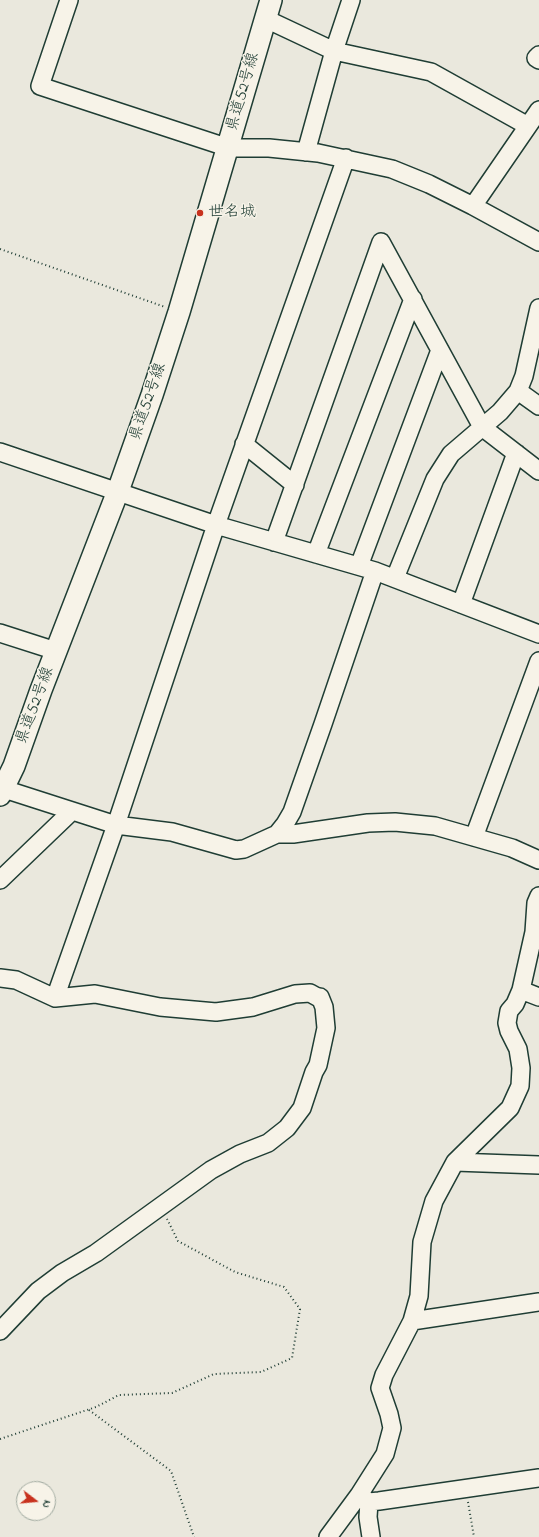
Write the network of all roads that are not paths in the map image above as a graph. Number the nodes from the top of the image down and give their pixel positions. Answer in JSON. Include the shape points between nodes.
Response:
{"nodes":[{"id":1,"x":69,"y":0,"type":"edge"},
{"id":2,"x":351,"y":0,"type":"edge"},
{"id":3,"x":268,"y":9,"type":"edge"},
{"id":4,"x":334,"y":51,"type":"junction"},
{"id":5,"x":539,"y":55,"type":"edge"},
{"id":6,"x":539,"y":60,"type":"edge"},
{"id":7,"x":539,"y":110,"type":"edge"},
{"id":8,"x":528,"y":126,"type":"junction"},
{"id":9,"x":229,"y":148,"type":"junction"},
{"id":10,"x":306,"y":152,"type":"junction"},
{"id":11,"x":346,"y":158,"type":"junction"},
{"id":12,"x":473,"y":206,"type":"junction"},
{"id":13,"x":539,"y":242,"type":"edge"},
{"id":14,"x":413,"y":299,"type":"junction"},
{"id":15,"x":538,"y":316,"type":"edge"},
{"id":16,"x":440,"y":350,"type":"junction"},
{"id":17,"x":518,"y":390,"type":"junction"},
{"id":18,"x":539,"y":406,"type":"edge"},
{"id":19,"x":482,"y":427,"type":"junction"},
{"id":20,"x":244,"y":444,"type":"junction"},
{"id":21,"x":0,"y":452,"type":"edge"},
{"id":22,"x":516,"y":453,"type":"junction"},
{"id":23,"x":539,"y":471,"type":"edge"},
{"id":24,"x":295,"y":485,"type":"junction"},
{"id":25,"x":118,"y":491,"type":"junction"},
{"id":26,"x":216,"y":525,"type":"junction"},
{"id":27,"x":274,"y":542,"type":"junction"},
{"id":28,"x":316,"y":554,"type":"junction"},
{"id":29,"x":359,"y":566,"type":"junction"},
{"id":30,"x":376,"y":571,"type":"junction"},
{"id":31,"x":395,"y":578,"type":"junction"},
{"id":32,"x":461,"y":604,"type":"junction"},
{"id":33,"x":0,"y":633,"type":"edge"},
{"id":34,"x":539,"y":634,"type":"edge"},
{"id":35,"x":56,"y":651,"type":"junction"},
{"id":36,"x":539,"y":661,"type":"edge"},
{"id":37,"x":2,"y":792,"type":"edge"},
{"id":38,"x":72,"y":811,"type":"junction"},
{"id":39,"x":116,"y":825,"type":"junction"},
{"id":40,"x":277,"y":834,"type":"junction"},
{"id":41,"x":474,"y":837,"type":"junction"},
{"id":42,"x":539,"y":860,"type":"edge"},
{"id":43,"x":0,"y":880,"type":"edge"},
{"id":44,"x":539,"y":896,"type":"edge"},
{"id":45,"x":0,"y":978,"type":"edge"},
{"id":46,"x":521,"y":990,"type":"junction"},
{"id":47,"x":539,"y":997,"type":"edge"},
{"id":48,"x":55,"y":998,"type":"junction"},
{"id":49,"x":455,"y":1162,"type":"junction"},
{"id":50,"x":539,"y":1165,"type":"edge"},
{"id":51,"x":539,"y":1302,"type":"edge"},
{"id":52,"x":412,"y":1320,"type":"junction"},
{"id":53,"x":0,"y":1331,"type":"edge"},
{"id":54,"x":539,"y":1478,"type":"edge"},
{"id":55,"x":364,"y":1499,"type":"junction"},
{"id":56,"x":328,"y":1537,"type":"edge"},
{"id":57,"x":371,"y":1537,"type":"edge"}],
"edges":[{"from":1,"to":9,"type":"street","via":[[40,86]]},
{"from":2,"to":4,"type":"street"},
{"from":3,"to":4,"type":"street"},
{"from":3,"to":9,"type":"main road","name":"県道52号線"},
{"from":4,"to":8,"type":"street","via":[[431,72]]},
{"from":4,"to":10,"type":"street"},
{"from":5,"to":6,"type":"street","via":[[536,58]]},
{"from":7,"to":8,"type":"street"},
{"from":8,"to":12,"type":"street"},
{"from":9,"to":10,"type":"street","via":[[269,148]]},
{"from":9,"to":25,"type":"main road","name":"県道52号線","via":[[179,312]]},
{"from":10,"to":11,"type":"street"},
{"from":11,"to":12,"type":"street","via":[[392,169]]},
{"from":11,"to":20,"type":"street"},
{"from":12,"to":13,"type":"street"},
{"from":14,"to":16,"type":"street"},
{"from":14,"to":24,"type":"street","via":[[381,242]]},
{"from":14,"to":28,"type":"street"},
{"from":15,"to":17,"type":"street","via":[[524,376]]},
{"from":16,"to":19,"type":"street"},
{"from":16,"to":29,"type":"street"},
{"from":17,"to":18,"type":"street"},
{"from":17,"to":19,"type":"street","via":[[500,412]]},
{"from":19,"to":22,"type":"street"},
{"from":19,"to":31,"type":"street","via":[[451,454],[435,479]]},
{"from":20,"to":24,"type":"street"},
{"from":20,"to":26,"type":"street"},
{"from":21,"to":25,"type":"street"},
{"from":22,"to":23,"type":"street"},
{"from":22,"to":32,"type":"street"},
{"from":24,"to":27,"type":"street"},
{"from":25,"to":26,"type":"street"},
{"from":25,"to":35,"type":"main road","name":"県道52号線"},
{"from":26,"to":27,"type":"street"},
{"from":26,"to":39,"type":"street"},
{"from":27,"to":28,"type":"street"},
{"from":28,"to":29,"type":"street"},
{"from":29,"to":30,"type":"street"},
{"from":30,"to":31,"type":"street"},
{"from":30,"to":40,"type":"street","via":[[292,812]]},
{"from":31,"to":32,"type":"street"},
{"from":32,"to":34,"type":"street"},
{"from":33,"to":35,"type":"street"},
{"from":35,"to":37,"type":"main road","name":"県道52号線"},
{"from":36,"to":41,"type":"street"},
{"from":37,"to":38,"type":"street"},
{"from":38,"to":39,"type":"street"},
{"from":38,"to":43,"type":"street"},
{"from":39,"to":40,"type":"street","via":[[172,832],[236,850]]},
{"from":39,"to":48,"type":"street"},
{"from":40,"to":41,"type":"street","via":[[395,822],[435,826]]},
{"from":41,"to":42,"type":"street","via":[[512,848]]},
{"from":44,"to":46,"type":"street"},
{"from":45,"to":48,"type":"street","via":[[16,980]]},
{"from":46,"to":47,"type":"street"},
{"from":46,"to":49,"type":"street","via":[[509,1011],[507,1023],[518,1049],[520,1086],[510,1108]]},
{"from":48,"to":53,"type":"street","via":[[95,994],[160,1007],[216,1012],[253,1007],[295,994],[310,993],[320,997],[324,1007],[326,1028],[318,1064],[302,1108],[287,1128],[268,1143],[240,1154],[211,1170],[96,1252],[62,1273],[38,1292]]},
{"from":49,"to":50,"type":"street"},
{"from":49,"to":52,"type":"street","via":[[434,1201],[422,1242],[419,1296]]},
{"from":51,"to":52,"type":"street"},
{"from":52,"to":55,"type":"street","via":[[380,1388],[392,1428],[385,1454]]},
{"from":54,"to":55,"type":"street","via":[[466,1489]]},
{"from":55,"to":56,"type":"street"},
{"from":55,"to":57,"type":"street"}]}
